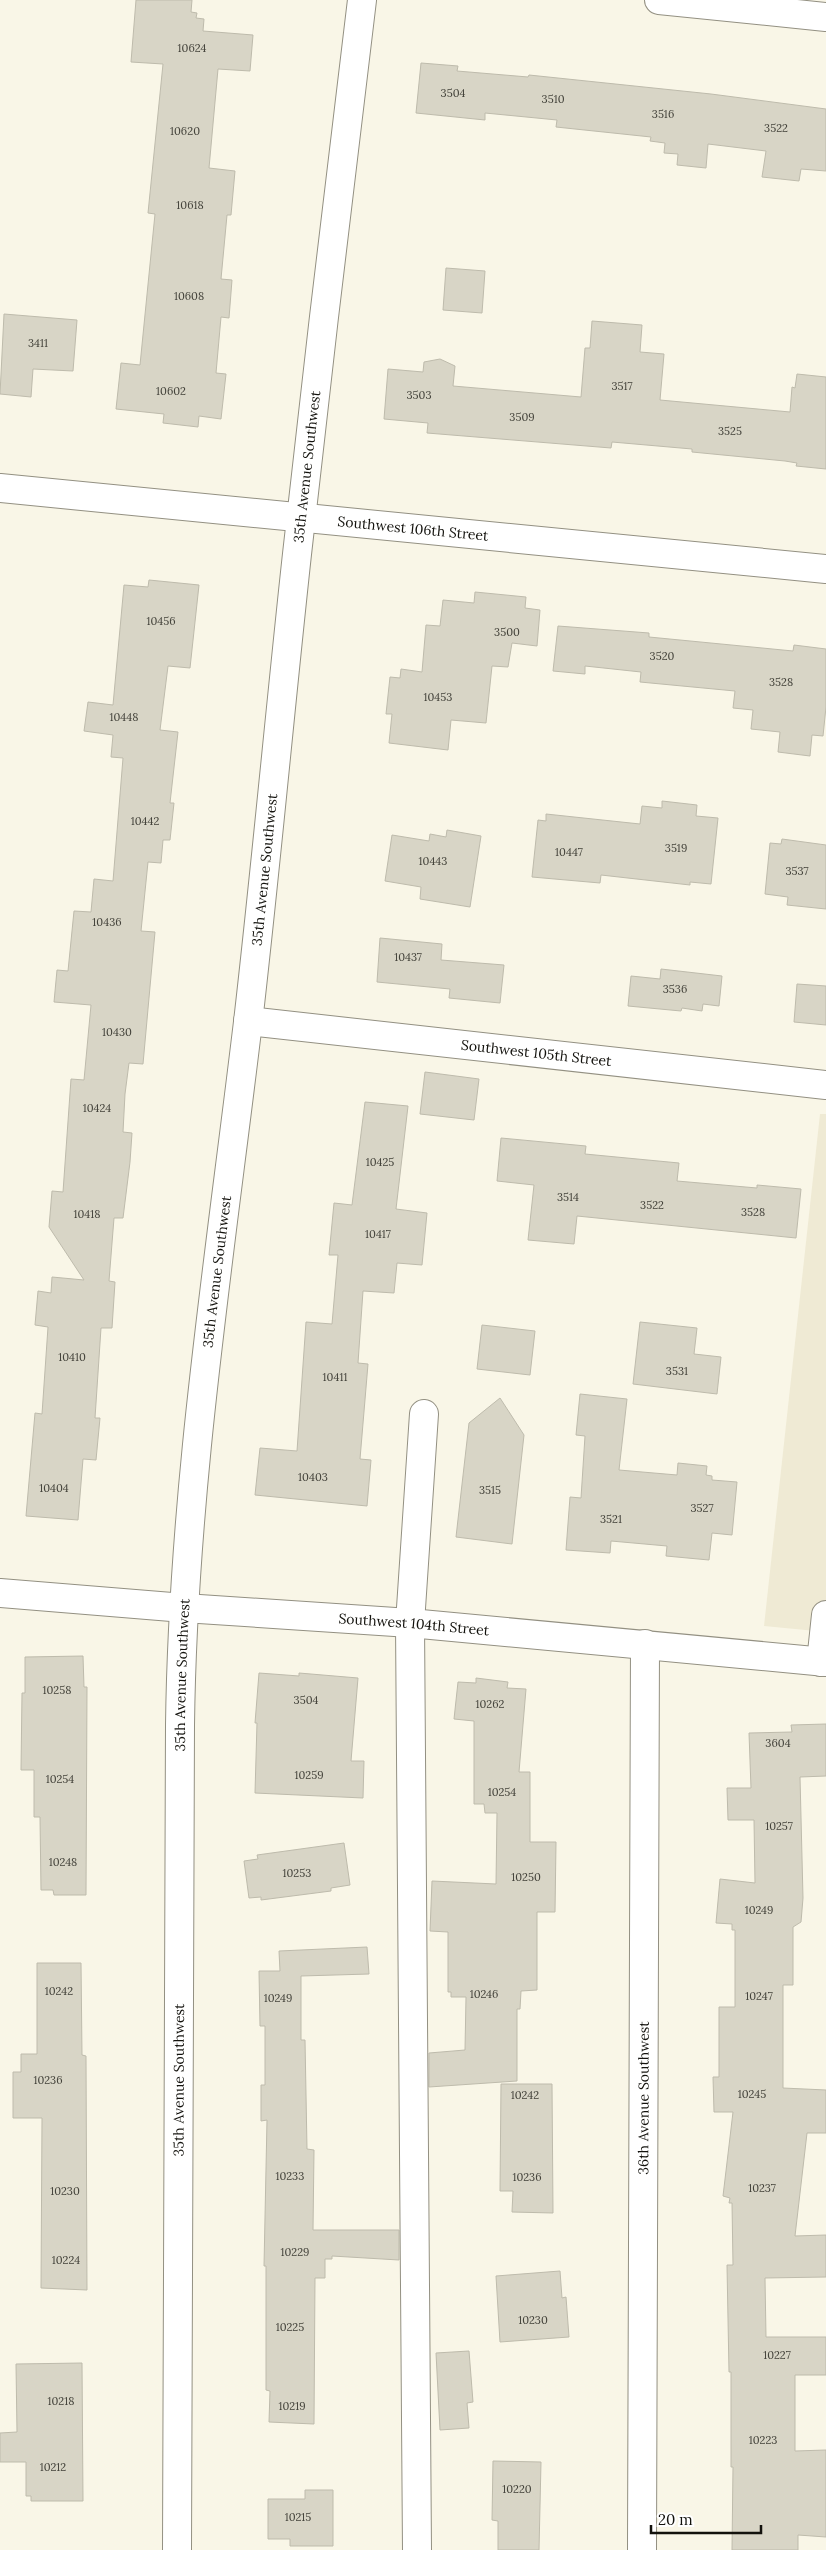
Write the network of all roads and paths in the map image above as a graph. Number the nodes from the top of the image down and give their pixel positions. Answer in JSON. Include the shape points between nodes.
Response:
{"nodes":[{"id":1,"x":362,"y":0,"type":"edge"},
{"id":2,"x":659,"y":0,"type":"edge"},
{"id":3,"x":826,"y":17,"type":"edge"},
{"id":4,"x":0,"y":488,"type":"edge"},
{"id":5,"x":301,"y":518,"type":"junction"},
{"id":6,"x":826,"y":569,"type":"edge"},
{"id":7,"x":248,"y":1021,"type":"junction"},
{"id":8,"x":826,"y":1085,"type":"edge"},
{"id":9,"x":424,"y":1414,"type":"dead end"},
{"id":10,"x":0,"y":1593,"type":"edge"},
{"id":11,"x":184,"y":1608,"type":"junction"},
{"id":12,"x":826,"y":1615,"type":"edge"},
{"id":13,"x":410,"y":1622,"type":"junction"},
{"id":14,"x":645,"y":1644,"type":"junction"},
{"id":15,"x":823,"y":1662,"type":"edge"},
{"id":16,"x":177,"y":2550,"type":"edge"},
{"id":17,"x":417,"y":2550,"type":"edge"},
{"id":18,"x":642,"y":2550,"type":"edge"}],
"edges":[{"from":1,"to":5,"type":"street","name":"35th Avenue Southwest"},
{"from":2,"to":3,"type":"street"},
{"from":4,"to":5,"type":"street","name":"Southwest 106th Street"},
{"from":5,"to":6,"type":"street","name":"Southwest 106th Street"},
{"from":5,"to":7,"type":"street","name":"35th Avenue Southwest"},
{"from":7,"to":8,"type":"street","name":"Southwest 105th Street"},
{"from":7,"to":11,"type":"street","name":"35th Avenue Southwest","via":[[198,1426]]},
{"from":9,"to":13,"type":"street"},
{"from":10,"to":11,"type":"street","name":"Southwest 104th Street"},
{"from":11,"to":13,"type":"street","name":"Southwest 104th Street"},
{"from":11,"to":16,"type":"street","name":"35th Avenue Southwest","via":[[180,1734]]},
{"from":12,"to":15,"type":"street"},
{"from":13,"to":14,"type":"street","name":"Southwest 104th Street"},
{"from":13,"to":17,"type":"street"},
{"from":14,"to":15,"type":"street","name":"Southwest 104th Street"},
{"from":14,"to":18,"type":"street","name":"36th Avenue Southwest"}]}
